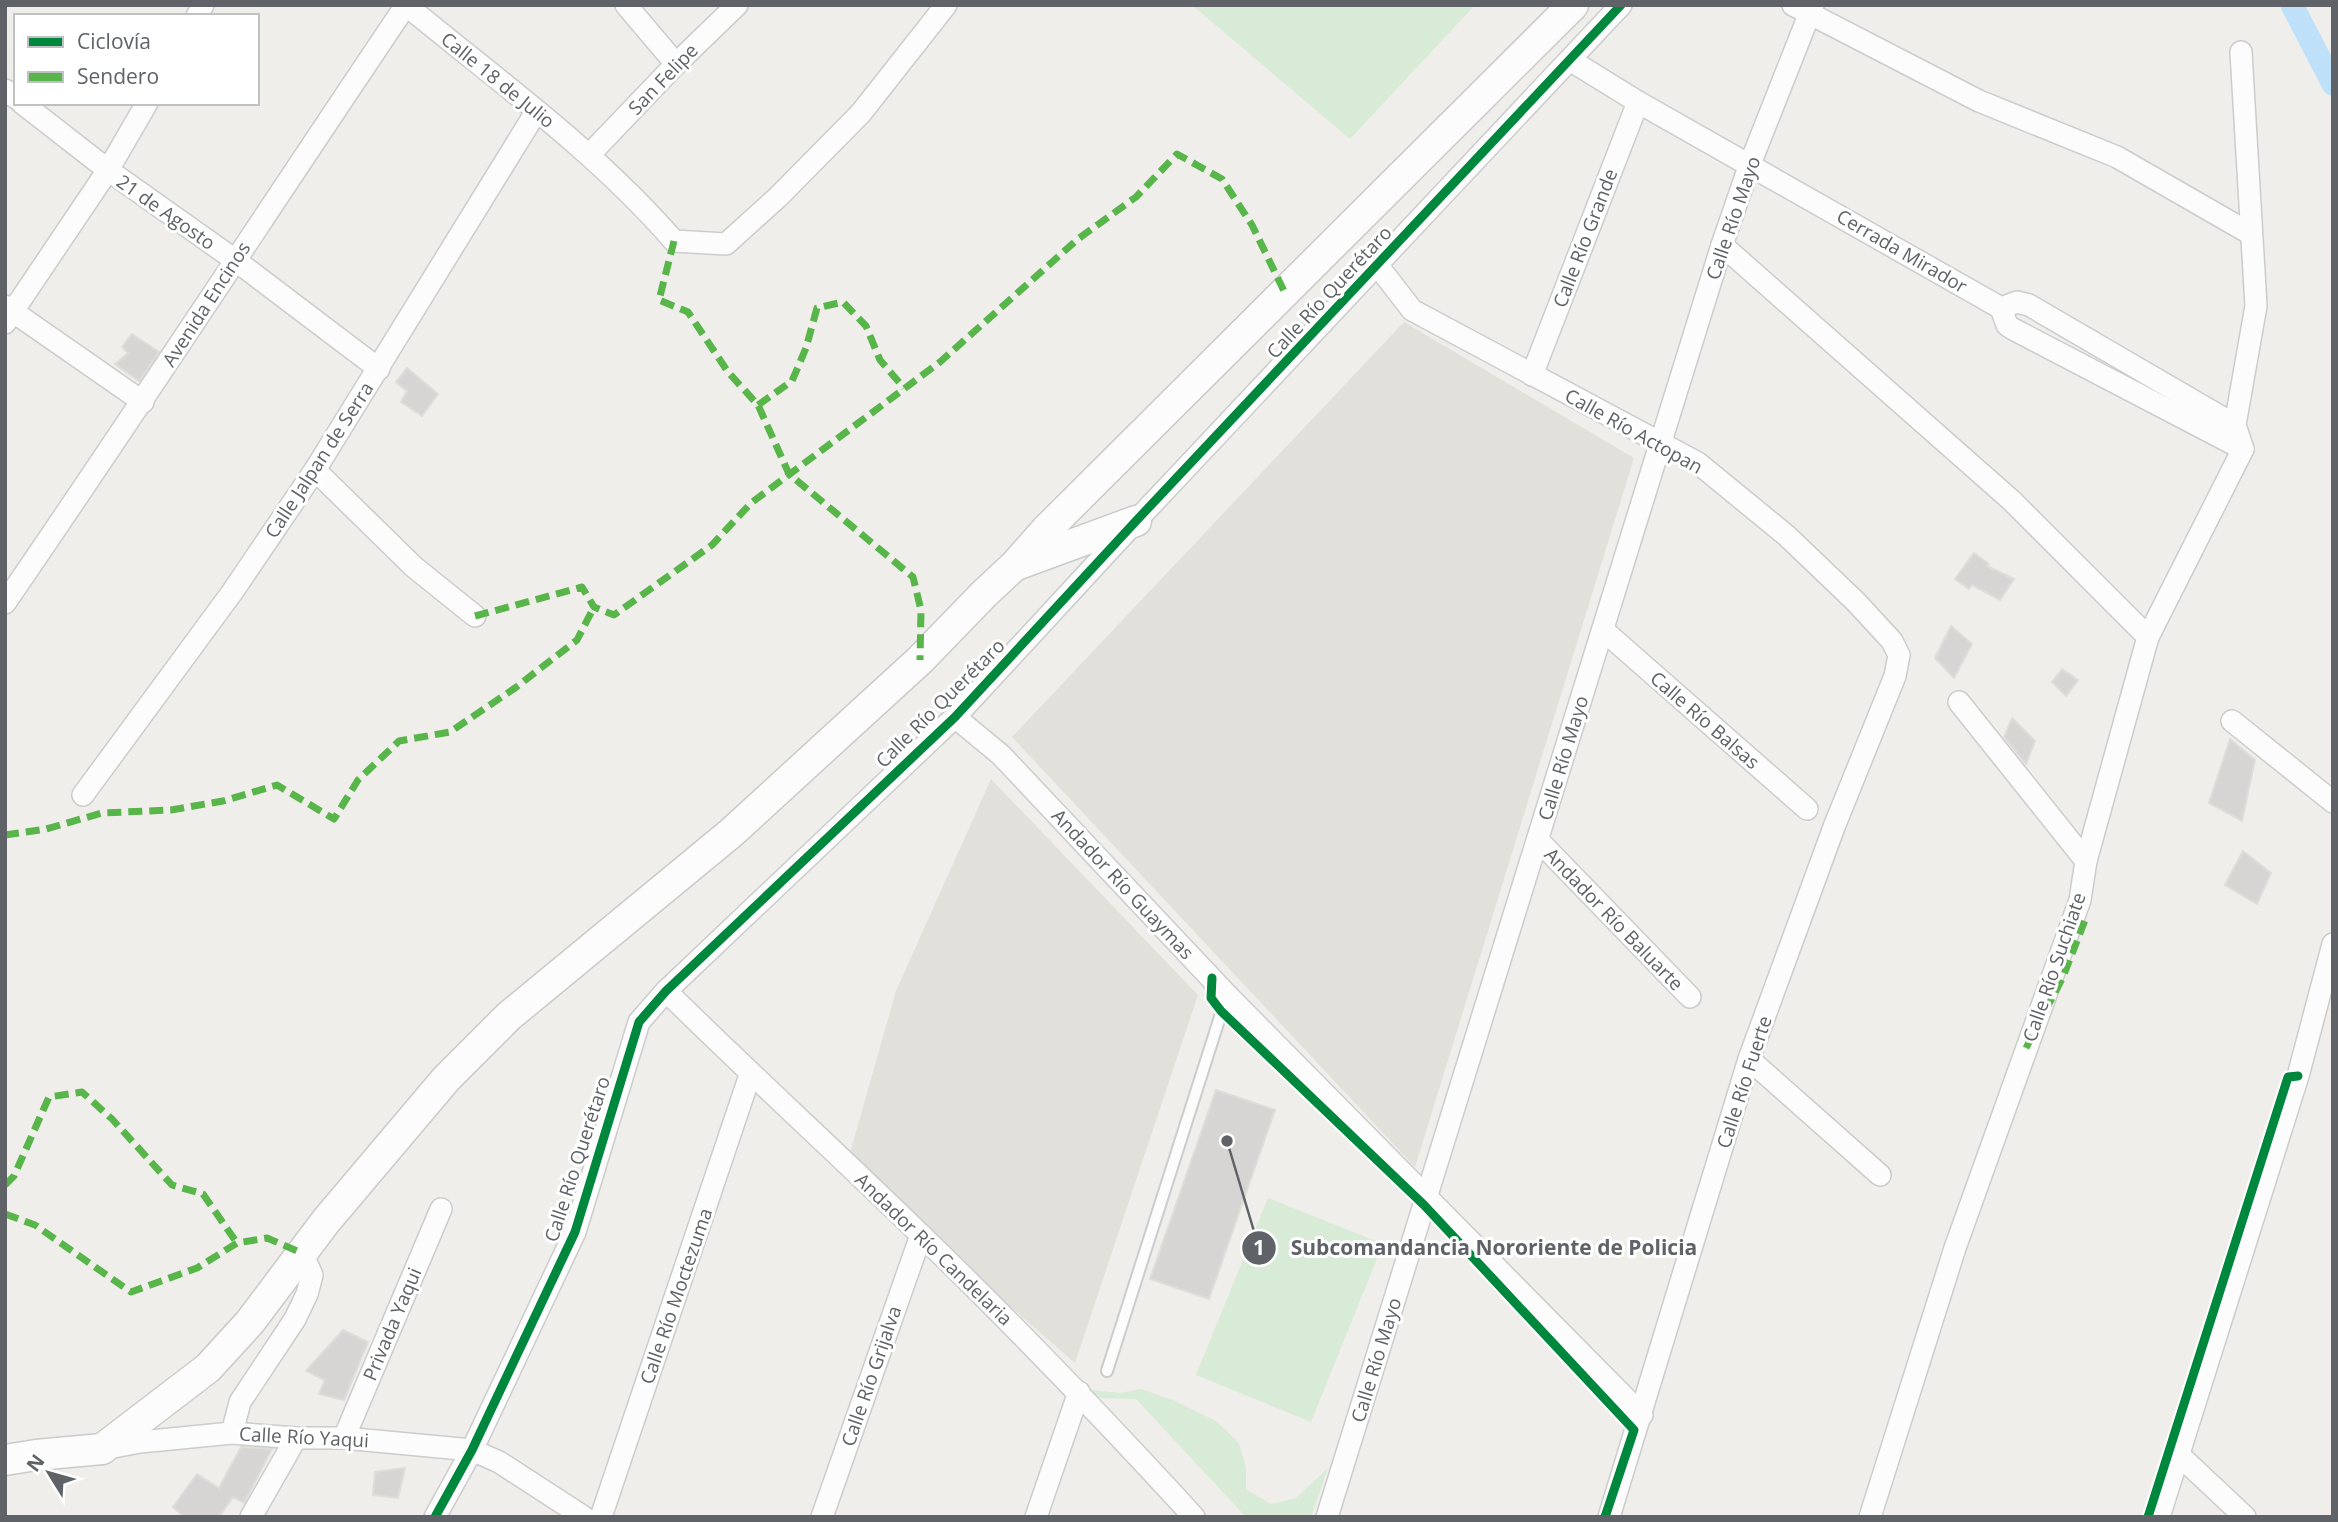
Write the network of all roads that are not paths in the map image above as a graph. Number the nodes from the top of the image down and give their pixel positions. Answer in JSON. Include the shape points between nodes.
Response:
{"nodes":[{"id":1,"x":406,"y":5,"type":"edge"},
{"id":2,"x":626,"y":5,"type":"edge"},
{"id":3,"x":737,"y":5,"type":"edge"},
{"id":4,"x":946,"y":5,"type":"edge"},
{"id":5,"x":1573,"y":5,"type":"edge"},
{"id":6,"x":1621,"y":5,"type":"edge"},
{"id":7,"x":1806,"y":9,"type":"edge"},
{"id":8,"x":2241,"y":52,"type":"dead end"},
{"id":9,"x":1570,"y":60,"type":"junction"},
{"id":10,"x":676,"y":64,"type":"junction"},
{"id":11,"x":1639,"y":102,"type":"junction"},
{"id":12,"x":25,"y":105,"type":"edge"},
{"id":13,"x":145,"y":105,"type":"edge"},
{"id":14,"x":536,"y":112,"type":"junction"},
{"id":15,"x":590,"y":154,"type":"junction"},
{"id":16,"x":1750,"y":164,"type":"junction"},
{"id":17,"x":108,"y":170,"type":"junction"},
{"id":18,"x":2251,"y":234,"type":"junction"},
{"id":19,"x":1722,"y":245,"type":"junction"},
{"id":20,"x":234,"y":260,"type":"junction"},
{"id":21,"x":1378,"y":266,"type":"junction"},
{"id":22,"x":2001,"y":308,"type":"junction"},
{"id":23,"x":8,"y":313,"type":"edge"},
{"id":24,"x":379,"y":369,"type":"junction"},
{"id":25,"x":1532,"y":375,"type":"junction"},
{"id":26,"x":143,"y":402,"type":"junction"},
{"id":27,"x":2235,"y":425,"type":"junction"},
{"id":28,"x":1662,"y":443,"type":"junction"},
{"id":29,"x":2243,"y":449,"type":"junction"},
{"id":30,"x":315,"y":470,"type":"junction"},
{"id":31,"x":1136,"y":521,"type":"junction"},
{"id":32,"x":1015,"y":565,"type":"junction"},
{"id":33,"x":5,"y":603,"type":"edge"},
{"id":34,"x":475,"y":616,"type":"dead end"},
{"id":35,"x":1603,"y":630,"type":"junction"},
{"id":36,"x":2148,"y":637,"type":"junction"},
{"id":37,"x":1899,"y":655,"type":"joint"},
{"id":38,"x":1959,"y":702,"type":"dead end"},
{"id":39,"x":955,"y":717,"type":"junction"},
{"id":40,"x":2232,"y":720,"type":"dead end"},
{"id":41,"x":83,"y":795,"type":"dead end"},
{"id":42,"x":2333,"y":802,"type":"edge"},
{"id":43,"x":1807,"y":810,"type":"dead end"},
{"id":44,"x":1538,"y":840,"type":"junction"},
{"id":45,"x":2086,"y":861,"type":"junction"},
{"id":46,"x":2333,"y":944,"type":"edge"},
{"id":47,"x":666,"y":991,"type":"junction"},
{"id":48,"x":1227,"y":995,"type":"junction"},
{"id":49,"x":1690,"y":997,"type":"dead end"},
{"id":50,"x":1749,"y":1059,"type":"junction"},
{"id":51,"x":750,"y":1075,"type":"junction"},
{"id":52,"x":1880,"y":1175,"type":"dead end"},
{"id":53,"x":1426,"y":1198,"type":"junction"},
{"id":54,"x":441,"y":1209,"type":"dead end"},
{"id":55,"x":921,"y":1235,"type":"junction"},
{"id":56,"x":302,"y":1253,"type":"junction"},
{"id":57,"x":1107,"y":1371,"type":"dead end"},
{"id":58,"x":1079,"y":1392,"type":"junction"},
{"id":59,"x":1642,"y":1415,"type":"junction"},
{"id":60,"x":232,"y":1433,"type":"junction"},
{"id":61,"x":296,"y":1438,"type":"junction"},
{"id":62,"x":344,"y":1438,"type":"junction"},
{"id":63,"x":5,"y":1445,"type":"edge"},
{"id":64,"x":102,"y":1449,"type":"junction"},
{"id":65,"x":472,"y":1450,"type":"junction"},
{"id":66,"x":2178,"y":1454,"type":"junction"},
{"id":67,"x":5,"y":1460,"type":"edge"},
{"id":68,"x":251,"y":1517,"type":"edge"},
{"id":69,"x":435,"y":1517,"type":"edge"},
{"id":70,"x":584,"y":1517,"type":"edge"},
{"id":71,"x":601,"y":1517,"type":"edge"},
{"id":72,"x":822,"y":1517,"type":"edge"},
{"id":73,"x":1036,"y":1517,"type":"edge"},
{"id":74,"x":1194,"y":1517,"type":"edge"},
{"id":75,"x":1327,"y":1517,"type":"edge"},
{"id":76,"x":1609,"y":1517,"type":"edge"},
{"id":77,"x":1870,"y":1517,"type":"edge"},
{"id":78,"x":2159,"y":1517,"type":"edge"},
{"id":79,"x":2245,"y":1517,"type":"edge"}],
"edges":[{"from":1,"to":14,"type":"street","name":"Calle 18 de Julio"},
{"from":1,"to":20,"type":"street","name":"Avenida Encinos"},
{"from":2,"to":10,"type":"street"},
{"from":3,"to":10,"type":"street","name":"San Felipe"},
{"from":4,"to":15,"type":"street","name":"Calle 18 de Julio","via":[[861,113],[726,244],[674,241]]},
{"from":5,"to":32,"type":"main road","name":"Calle Río Querétaro"},
{"from":6,"to":9,"type":"street","name":"Calle Río Querétaro"},
{"from":7,"to":16,"type":"street","name":"Calle Río Mayo"},
{"from":7,"to":18,"type":"street","via":[[1979,101],[2117,157]]},
{"from":8,"to":18,"type":"street"},
{"from":9,"to":11,"type":"street","name":"Cerrada Mirador"},
{"from":9,"to":21,"type":"street","name":"Calle Río Querétaro"},
{"from":10,"to":15,"type":"street","name":"San Felipe"},
{"from":11,"to":16,"type":"street","name":"Cerrada Mirador"},
{"from":11,"to":25,"type":"street","name":"Calle Río Grande"},
{"from":12,"to":17,"type":"street","name":"21 de Agosto"},
{"from":13,"to":17,"type":"street"},
{"from":14,"to":15,"type":"street","name":"Calle 18 de Julio"},
{"from":14,"to":24,"type":"street","name":"Calle Jalpan de Serra"},
{"from":16,"to":19,"type":"street","name":"Calle Río Mayo"},
{"from":16,"to":22,"type":"street","name":"Cerrada Mirador"},
{"from":17,"to":20,"type":"street","name":"21 de Agosto"},
{"from":17,"to":23,"type":"street"},
{"from":18,"to":27,"type":"street","via":[[2256,306]]},
{"from":19,"to":28,"type":"street","name":"Calle Río Mayo"},
{"from":19,"to":36,"type":"street","via":[[2011,500]]},
{"from":20,"to":24,"type":"street","name":"21 de Agosto"},
{"from":20,"to":26,"type":"street","name":"Avenida Encinos"},
{"from":21,"to":25,"type":"street","name":"Calle Río Actopan","via":[[1412,310]]},
{"from":21,"to":31,"type":"street","name":"Calle Río Querétaro"},
{"from":22,"to":27,"type":"street","via":[[2017,302],[2029,305]]},
{"from":22,"to":29,"type":"street","via":[[2013,329]]},
{"from":23,"to":26,"type":"street"},
{"from":24,"to":30,"type":"street","name":"Calle Jalpan de Serra"},
{"from":25,"to":28,"type":"street","name":"Calle Río Actopan"},
{"from":26,"to":33,"type":"street","name":"Avenida Encinos"},
{"from":27,"to":29,"type":"street"},
{"from":28,"to":35,"type":"street","name":"Calle Río Mayo"},
{"from":28,"to":37,"type":"street","name":"Calle Río Actopan","via":[[1698,463],[1787,536],[1856,602]]},
{"from":29,"to":36,"type":"street","name":"Calle Río Suchiate"},
{"from":30,"to":34,"type":"street","via":[[414,566]]},
{"from":30,"to":41,"type":"street","name":"Calle Jalpan de Serra","via":[[233,591]]},
{"from":31,"to":32,"type":"main road"},
{"from":31,"to":39,"type":"street","name":"Calle Río Querétaro"},
{"from":32,"to":56,"type":"main road","name":"Calle Río Querétaro","via":[[732,833],[509,1016],[446,1079]]},
{"from":35,"to":43,"type":"street","name":"Calle Río Balsas"},
{"from":35,"to":44,"type":"street","name":"Calle Río Mayo"},
{"from":36,"to":45,"type":"street","name":"Calle Río Suchiate"},
{"from":37,"to":50,"type":"street","name":"Calle Río Fuerte","via":[[1895,676]]},
{"from":38,"to":45,"type":"street"},
{"from":39,"to":47,"type":"street","name":"Calle Río Querétaro"},
{"from":39,"to":48,"type":"street","name":"Andador Río Guaymas","via":[[1001,755]]},
{"from":40,"to":42,"type":"street"},
{"from":44,"to":49,"type":"street","name":"Andador Río Baluarte"},
{"from":44,"to":53,"type":"street","name":"Calle Río Mayo"},
{"from":45,"to":77,"type":"street","name":"Calle Río Suchiate","via":[[2080,900],[1955,1248]]},
{"from":46,"to":66,"type":"street","via":[[2298,1076]]},
{"from":47,"to":51,"type":"street","name":"Andador Río Candelaria"},
{"from":47,"to":65,"type":"street","name":"Calle Río Querétaro","via":[[639,1022],[575,1233]]},
{"from":48,"to":53,"type":"street","name":"Andador Río Guaymas"},
{"from":48,"to":57,"type":"lane"},
{"from":50,"to":52,"type":"street"},
{"from":50,"to":59,"type":"street","name":"Calle Río Fuerte"},
{"from":51,"to":55,"type":"street","name":"Andador Río Candelaria"},
{"from":51,"to":71,"type":"street","name":"Calle Río Moctezuma"},
{"from":53,"to":59,"type":"street","name":"Andador Río Guaymas"},
{"from":53,"to":75,"type":"street","name":"Calle Río Mayo"},
{"from":54,"to":62,"type":"street","name":"Privada Yaqui"},
{"from":55,"to":58,"type":"street","name":"Andador Río Candelaria"},
{"from":55,"to":72,"type":"street","name":"Calle Río Grijalva"},
{"from":56,"to":60,"type":"street","via":[[312,1275],[307,1294],[240,1402]]},
{"from":56,"to":64,"type":"main road","name":"Calle Río Querétaro","via":[[250,1322],[208,1367]]},
{"from":58,"to":73,"type":"street"},
{"from":58,"to":74,"type":"street","name":"Andador Río Candelaria"},
{"from":59,"to":76,"type":"street","name":"Calle Río Fuerte"},
{"from":60,"to":61,"type":"street","name":"Calle Río Yaqui"},
{"from":60,"to":64,"type":"street","name":"Calle Río Yaqui"},
{"from":61,"to":62,"type":"street","name":"Calle Río Yaqui"},
{"from":61,"to":68,"type":"street"},
{"from":62,"to":65,"type":"street","name":"Calle Río Yaqui"},
{"from":63,"to":64,"type":"main road","name":"Calle Río Yaqui"},
{"from":64,"to":67,"type":"main road"},
{"from":65,"to":69,"type":"street","name":"Calle Río Querétaro"},
{"from":65,"to":70,"type":"street","name":"Calle Río Yaqui","via":[[499,1462]]},
{"from":66,"to":78,"type":"street"},
{"from":66,"to":79,"type":"street"}]}
